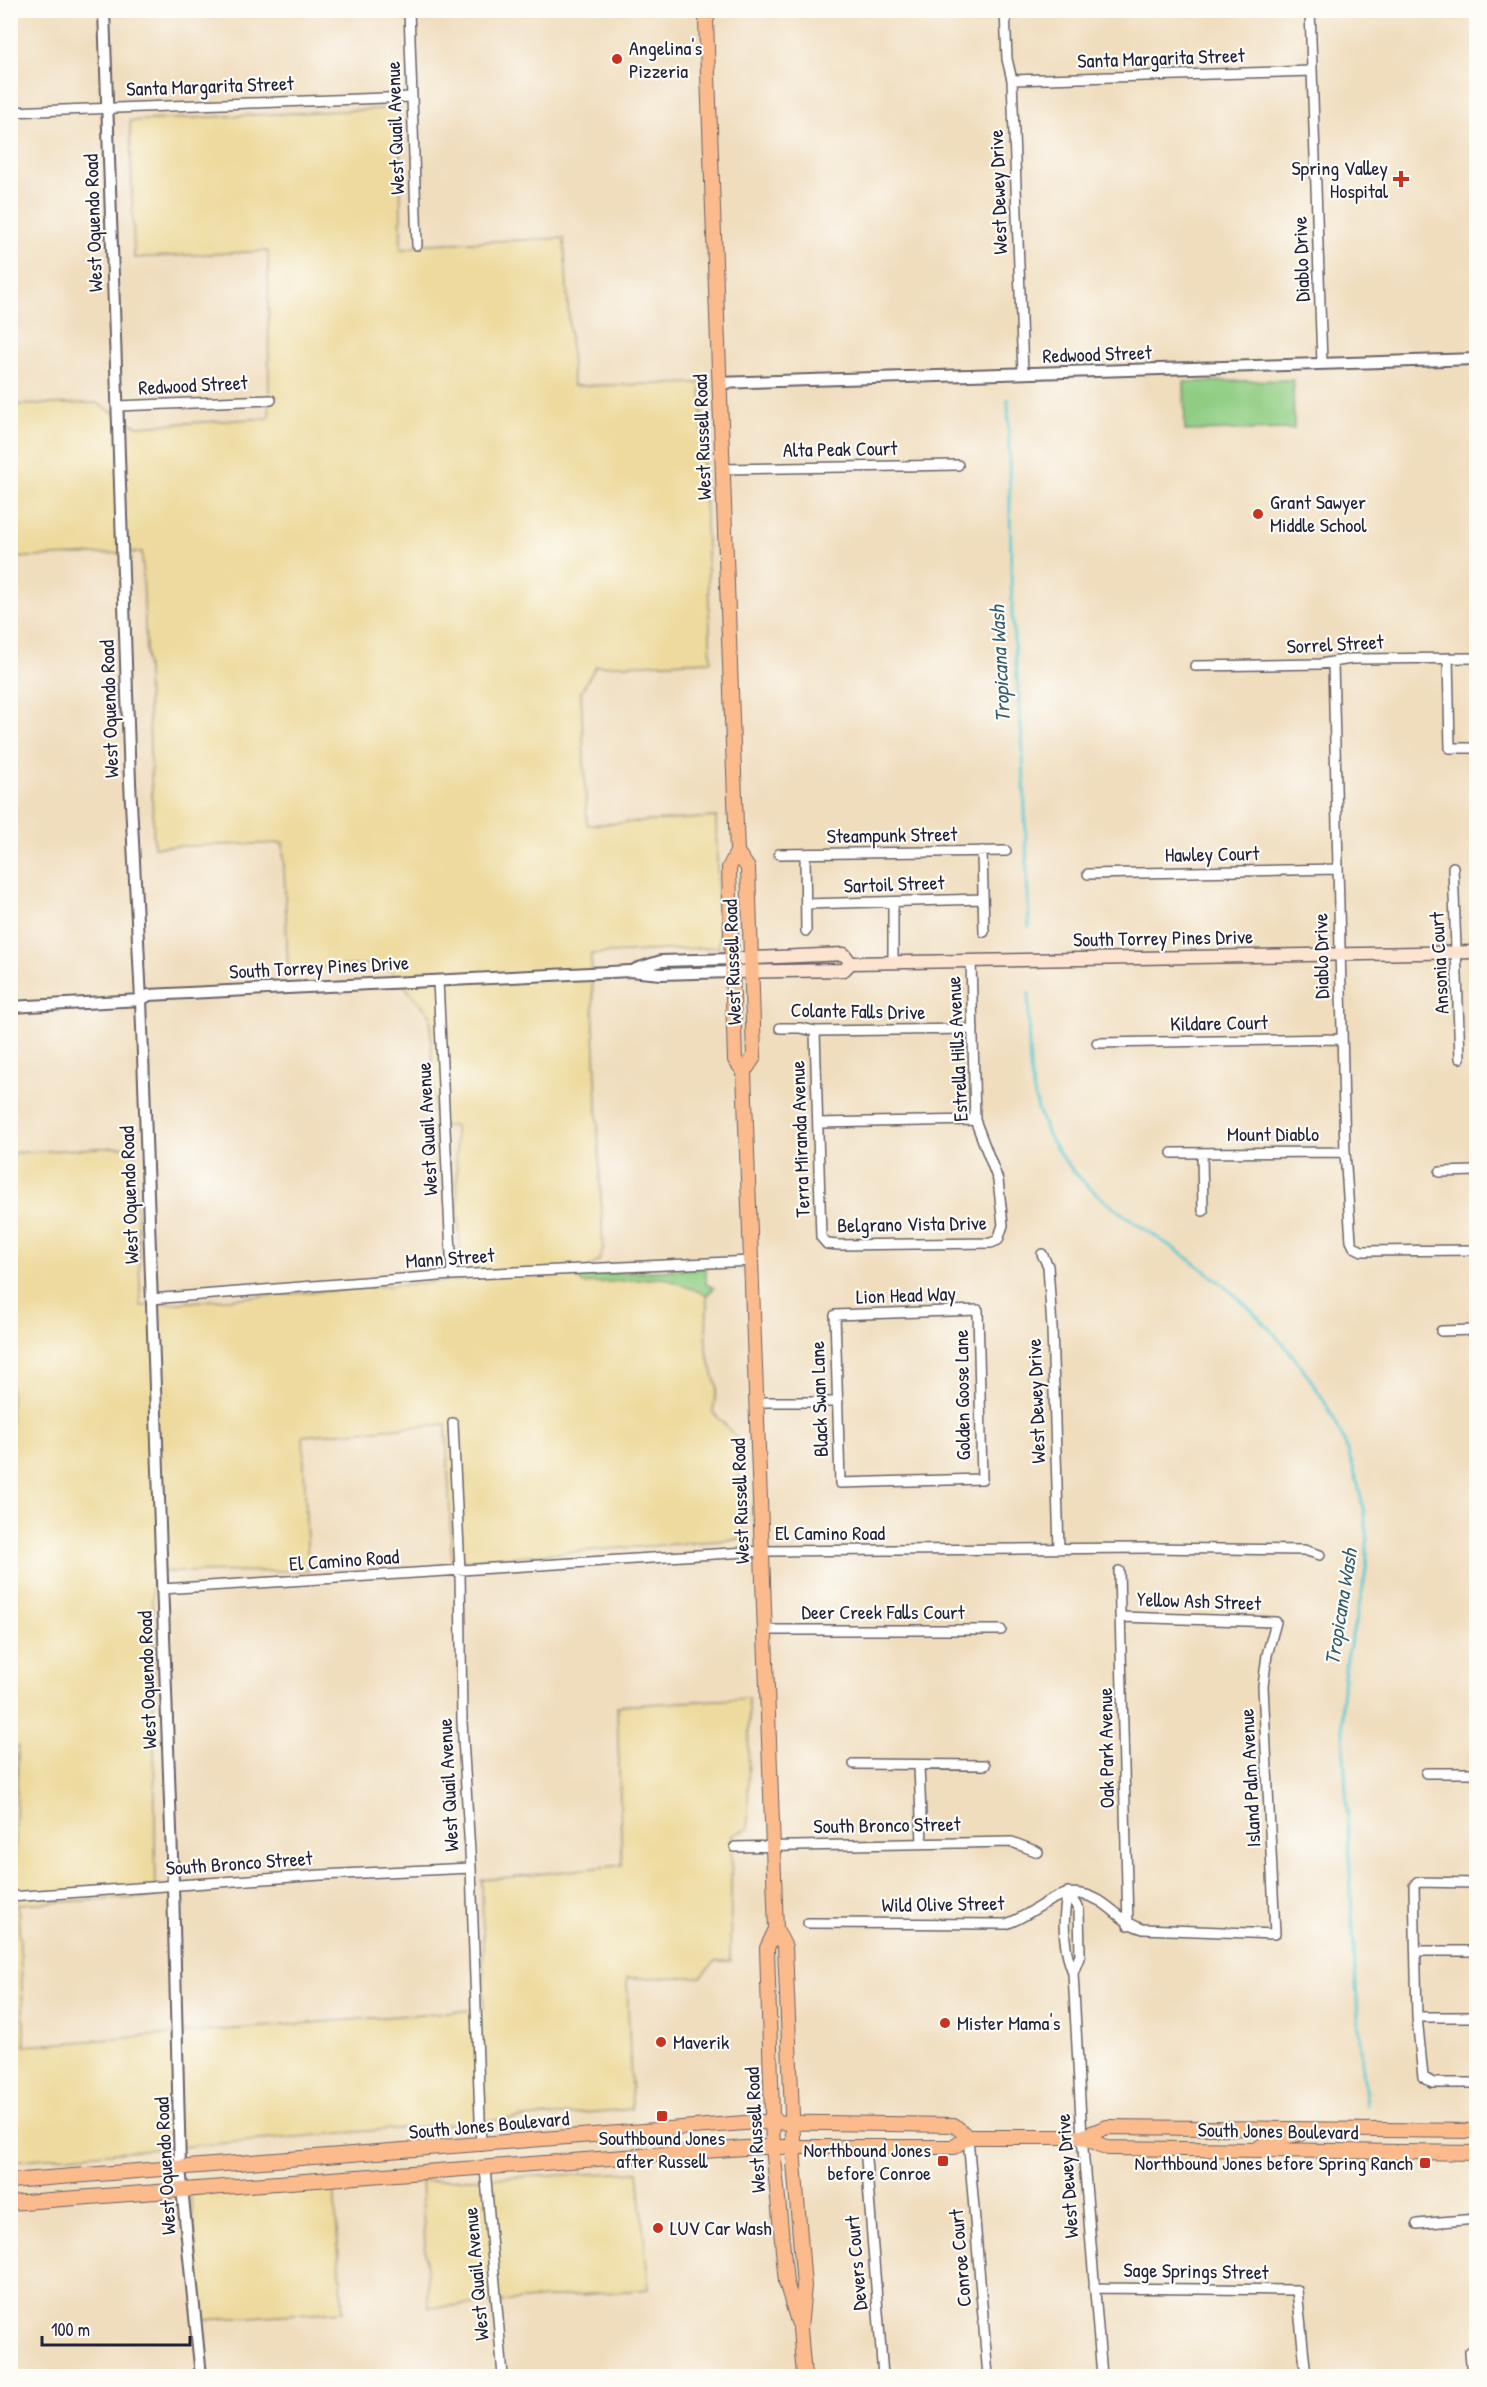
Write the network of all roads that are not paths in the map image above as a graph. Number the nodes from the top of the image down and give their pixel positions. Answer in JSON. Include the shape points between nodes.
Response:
{"nodes":[{"id":1,"x":104,"y":10,"type":"edge"},
{"id":2,"x":409,"y":10,"type":"edge"},
{"id":3,"x":1005,"y":10,"type":"edge"},
{"id":4,"x":1310,"y":10,"type":"edge"},
{"id":5,"x":706,"y":14,"type":"edge"},
{"id":6,"x":1312,"y":71,"type":"junction"},
{"id":7,"x":1012,"y":80,"type":"junction"},
{"id":8,"x":411,"y":97,"type":"junction"},
{"id":9,"x":107,"y":107,"type":"junction"},
{"id":10,"x":10,"y":112,"type":"edge"},
{"id":11,"x":417,"y":245,"type":"dead end"},
{"id":12,"x":1476,"y":359,"type":"edge"},
{"id":13,"x":1322,"y":363,"type":"junction"},
{"id":14,"x":1023,"y":374,"type":"junction"},
{"id":15,"x":719,"y":383,"type":"junction"},
{"id":16,"x":271,"y":400,"type":"dead end"},
{"id":17,"x":117,"y":406,"type":"junction"},
{"id":18,"x":958,"y":465,"type":"dead end"},
{"id":19,"x":722,"y":469,"type":"junction"},
{"id":20,"x":1448,"y":658,"type":"junction"},
{"id":21,"x":1476,"y":658,"type":"edge"},
{"id":22,"x":1334,"y":663,"type":"junction"},
{"id":23,"x":1195,"y":666,"type":"dead end"},
{"id":24,"x":1476,"y":748,"type":"edge"},
{"id":25,"x":982,"y":851,"type":"junction"},
{"id":26,"x":1006,"y":851,"type":"dead end"},
{"id":27,"x":737,"y":852,"type":"junction"},
{"id":28,"x":779,"y":854,"type":"dead end"},
{"id":29,"x":805,"y":854,"type":"junction"},
{"id":30,"x":1453,"y":867,"type":"dead end"},
{"id":31,"x":1338,"y":869,"type":"junction"},
{"id":32,"x":1088,"y":874,"type":"dead end"},
{"id":33,"x":983,"y":900,"type":"junction"},
{"id":34,"x":892,"y":902,"type":"junction"},
{"id":35,"x":806,"y":904,"type":"junction"},
{"id":36,"x":806,"y":931,"type":"dead end"},
{"id":37,"x":984,"y":932,"type":"dead end"},
{"id":38,"x":1456,"y":952,"type":"junction"},
{"id":39,"x":1476,"y":952,"type":"edge"},
{"id":40,"x":1339,"y":954,"type":"junction"},
{"id":41,"x":751,"y":958,"type":"junction"},
{"id":42,"x":971,"y":960,"type":"junction"},
{"id":43,"x":893,"y":962,"type":"junction"},
{"id":44,"x":851,"y":963,"type":"junction"},
{"id":45,"x":731,"y":965,"type":"junction"},
{"id":46,"x":752,"y":972,"type":"junction"},
{"id":47,"x":438,"y":981,"type":"junction"},
{"id":48,"x":141,"y":1000,"type":"junction"},
{"id":49,"x":10,"y":1007,"type":"edge"},
{"id":50,"x":780,"y":1028,"type":"dead end"},
{"id":51,"x":972,"y":1029,"type":"junction"},
{"id":52,"x":815,"y":1031,"type":"junction"},
{"id":53,"x":1341,"y":1039,"type":"junction"},
{"id":54,"x":1096,"y":1043,"type":"dead end"},
{"id":55,"x":1460,"y":1058,"type":"dead end"},
{"id":56,"x":744,"y":1072,"type":"junction"},
{"id":57,"x":975,"y":1120,"type":"junction"},
{"id":58,"x":818,"y":1124,"type":"junction"},
{"id":59,"x":1345,"y":1152,"type":"junction"},
{"id":60,"x":1203,"y":1153,"type":"junction"},
{"id":61,"x":1172,"y":1154,"type":"dead end"},
{"id":62,"x":1476,"y":1171,"type":"edge"},
{"id":63,"x":1440,"y":1172,"type":"dead end"},
{"id":64,"x":1203,"y":1211,"type":"dead end"},
{"id":65,"x":998,"y":1240,"type":"joint"},
{"id":66,"x":827,"y":1244,"type":"joint"},
{"id":67,"x":1476,"y":1250,"type":"edge"},
{"id":68,"x":1042,"y":1254,"type":"dead end"},
{"id":69,"x":751,"y":1261,"type":"junction"},
{"id":70,"x":452,"y":1275,"type":"junction"},
{"id":71,"x":151,"y":1299,"type":"junction"},
{"id":72,"x":978,"y":1310,"type":"joint"},
{"id":73,"x":835,"y":1315,"type":"joint"},
{"id":74,"x":1476,"y":1330,"type":"edge"},
{"id":75,"x":1441,"y":1331,"type":"dead end"},
{"id":76,"x":756,"y":1402,"type":"junction"},
{"id":77,"x":838,"y":1402,"type":"junction"},
{"id":78,"x":453,"y":1423,"type":"dead end"},
{"id":79,"x":840,"y":1483,"type":"joint"},
{"id":80,"x":1059,"y":1549,"type":"junction"},
{"id":81,"x":762,"y":1551,"type":"junction"},
{"id":82,"x":1320,"y":1555,"type":"dead end"},
{"id":83,"x":460,"y":1571,"type":"junction"},
{"id":84,"x":1119,"y":1571,"type":"dead end"},
{"id":85,"x":162,"y":1589,"type":"junction"},
{"id":86,"x":1121,"y":1617,"type":"junction"},
{"id":87,"x":1276,"y":1622,"type":"joint"},
{"id":88,"x":765,"y":1630,"type":"junction"},
{"id":89,"x":1002,"y":1630,"type":"dead end"},
{"id":90,"x":854,"y":1764,"type":"dead end"},
{"id":91,"x":920,"y":1765,"type":"junction"},
{"id":92,"x":985,"y":1765,"type":"dead end"},
{"id":93,"x":1426,"y":1773,"type":"dead end"},
{"id":94,"x":1476,"y":1773,"type":"edge"},
{"id":95,"x":922,"y":1843,"type":"junction"},
{"id":96,"x":772,"y":1844,"type":"junction"},
{"id":97,"x":735,"y":1846,"type":"dead end"},
{"id":98,"x":1038,"y":1852,"type":"dead end"},
{"id":99,"x":471,"y":1868,"type":"junction"},
{"id":100,"x":1476,"y":1883,"type":"edge"},
{"id":101,"x":173,"y":1885,"type":"junction"},
{"id":102,"x":1068,"y":1892,"type":"junction"},
{"id":103,"x":10,"y":1897,"type":"edge"},
{"id":104,"x":808,"y":1923,"type":"dead end"},
{"id":105,"x":1128,"y":1924,"type":"junction"},
{"id":106,"x":776,"y":1929,"type":"junction"},
{"id":107,"x":1416,"y":1951,"type":"junction"},
{"id":108,"x":1476,"y":1952,"type":"edge"},
{"id":109,"x":1073,"y":1973,"type":"junction"},
{"id":110,"x":1417,"y":2017,"type":"junction"},
{"id":111,"x":1476,"y":2017,"type":"edge"},
{"id":112,"x":1476,"y":2083,"type":"edge"},
{"id":113,"x":771,"y":2122,"type":"junction"},
{"id":114,"x":792,"y":2122,"type":"junction"},
{"id":115,"x":1313,"y":2130,"type":"junction"},
{"id":116,"x":1476,"y":2131,"type":"edge"},
{"id":117,"x":968,"y":2137,"type":"junction"},
{"id":118,"x":1082,"y":2137,"type":"junction"},
{"id":119,"x":481,"y":2146,"type":"junction"},
{"id":120,"x":865,"y":2146,"type":"junction"},
{"id":121,"x":773,"y":2147,"type":"junction"},
{"id":122,"x":793,"y":2147,"type":"junction"},
{"id":123,"x":1256,"y":2150,"type":"junction"},
{"id":124,"x":1476,"y":2153,"type":"edge"},
{"id":125,"x":180,"y":2168,"type":"junction"},
{"id":126,"x":485,"y":2168,"type":"junction"},
{"id":127,"x":10,"y":2181,"type":"edge"},
{"id":128,"x":183,"y":2190,"type":"junction"},
{"id":129,"x":10,"y":2203,"type":"edge"},
{"id":130,"x":1476,"y":2219,"type":"edge"},
{"id":131,"x":1417,"y":2224,"type":"dead end"},
{"id":132,"x":1094,"y":2288,"type":"junction"},
{"id":133,"x":800,"y":2329,"type":"junction"},
{"id":134,"x":1473,"y":2350,"type":"edge"},
{"id":135,"x":201,"y":2376,"type":"edge"},
{"id":136,"x":503,"y":2376,"type":"edge"},
{"id":137,"x":804,"y":2376,"type":"edge"},
{"id":138,"x":883,"y":2376,"type":"edge"},
{"id":139,"x":988,"y":2376,"type":"edge"},
{"id":140,"x":1102,"y":2376,"type":"edge"},
{"id":141,"x":1306,"y":2376,"type":"edge"},
{"id":142,"x":1472,"y":2376,"type":"edge"}],
"edges":[{"from":1,"to":9,"type":"street","name":"West Oquendo Road"},
{"from":2,"to":8,"type":"street","name":"West Quail Avenue"},
{"from":3,"to":7,"type":"street","name":"West Dewey Drive"},
{"from":4,"to":6,"type":"street","name":"Diablo Drive"},
{"from":5,"to":15,"type":"main road","name":"West Russell Road"},
{"from":6,"to":7,"type":"street","name":"Santa Margarita Street"},
{"from":6,"to":13,"type":"street","name":"Diablo Drive"},
{"from":7,"to":14,"type":"street","name":"West Dewey Drive"},
{"from":8,"to":9,"type":"street","name":"Santa Margarita Street"},
{"from":8,"to":11,"type":"street","name":"West Quail Avenue"},
{"from":9,"to":10,"type":"street","name":"Santa Margarita Street"},
{"from":9,"to":17,"type":"street","name":"West Oquendo Road"},
{"from":12,"to":13,"type":"street","name":"Redwood Street"},
{"from":13,"to":14,"type":"street","name":"Redwood Street"},
{"from":14,"to":15,"type":"street","name":"Redwood Street"},
{"from":15,"to":19,"type":"main road","name":"West Russell Road"},
{"from":16,"to":17,"type":"street","name":"Redwood Street"},
{"from":17,"to":48,"type":"street","name":"West Oquendo Road"},
{"from":18,"to":19,"type":"street","name":"Alta Peak Court"},
{"from":19,"to":27,"type":"main road","name":"West Russell Road"},
{"from":20,"to":21,"type":"street","name":"Sorrel Street"},
{"from":20,"to":22,"type":"street","name":"Sorrel Street","via":[[1351,659]]},
{"from":20,"to":24,"type":"street","via":[[1450,748]]},
{"from":22,"to":23,"type":"street","name":"Sorrel Street"},
{"from":22,"to":31,"type":"street","name":"Diablo Drive"},
{"from":25,"to":26,"type":"street","name":"Steampunk Street"},
{"from":25,"to":29,"type":"street","name":"Steampunk Street"},
{"from":25,"to":33,"type":"street"},
{"from":27,"to":41,"type":"main road","name":"West Russell Road","via":[[748,868]]},
{"from":27,"to":45,"type":"main road","name":"West Russell Road","via":[[729,868]]},
{"from":28,"to":29,"type":"street","name":"Steampunk Street"},
{"from":29,"to":35,"type":"street"},
{"from":30,"to":38,"type":"street","name":"Ansonia Court"},
{"from":31,"to":32,"type":"street","name":"Hawley Court"},
{"from":31,"to":40,"type":"street","name":"Diablo Drive"},
{"from":33,"to":34,"type":"street","name":"Sartoil Street"},
{"from":33,"to":37,"type":"street"},
{"from":34,"to":35,"type":"street","name":"Sartoil Street"},
{"from":34,"to":43,"type":"street"},
{"from":35,"to":36,"type":"street"},
{"from":38,"to":39,"type":"main road","name":"South Torrey Pines Drive"},
{"from":38,"to":40,"type":"main road","name":"South Torrey Pines Drive"},
{"from":38,"to":55,"type":"street","name":"Ansonia Court"},
{"from":40,"to":42,"type":"main road","name":"South Torrey Pines Drive"},
{"from":40,"to":53,"type":"street","name":"Diablo Drive"},
{"from":41,"to":44,"type":"main road","name":"South Torrey Pines Drive","via":[[844,954]]},
{"from":41,"to":45,"type":"main road","name":"South Torrey Pines Drive"},
{"from":41,"to":46,"type":"main road","name":"West Russell Road"},
{"from":42,"to":43,"type":"main road","name":"South Torrey Pines Drive"},
{"from":42,"to":51,"type":"street","name":"Estrella Hills Avenue"},
{"from":43,"to":44,"type":"main road","name":"South Torrey Pines Drive"},
{"from":44,"to":46,"type":"main road","name":"South Torrey Pines Drive","via":[[844,970]]},
{"from":45,"to":46,"type":"main road","name":"South Torrey Pines Drive"},
{"from":45,"to":47,"type":"street","name":"South Torrey Pines Drive","via":[[661,961],[630,971]]},
{"from":45,"to":56,"type":"main road","name":"West Russell Road","via":[[735,1060]]},
{"from":46,"to":56,"type":"main road","name":"West Russell Road","via":[[754,1056]]},
{"from":47,"to":48,"type":"street","name":"South Torrey Pines Drive","via":[[149,995]]},
{"from":47,"to":70,"type":"street","name":"West Quail Avenue"},
{"from":48,"to":49,"type":"street","name":"South Torrey Pines Drive"},
{"from":48,"to":71,"type":"street","name":"West Oquendo Road"},
{"from":50,"to":52,"type":"street","name":"Colante Falls Drive"},
{"from":51,"to":52,"type":"street","name":"Colante Falls Drive"},
{"from":51,"to":57,"type":"street","name":"Estrella Hills Avenue"},
{"from":52,"to":58,"type":"street","name":"Terra Miranda Avenue"},
{"from":53,"to":54,"type":"street","name":"Kildare Court"},
{"from":53,"to":59,"type":"street","name":"Diablo Drive"},
{"from":56,"to":69,"type":"main road","name":"West Russell Road"},
{"from":57,"to":58,"type":"street"},
{"from":57,"to":65,"type":"street","name":"Estrella Hills Avenue","via":[[998,1180],[1002,1225]]},
{"from":58,"to":66,"type":"street","name":"Terra Miranda Avenue","via":[[821,1237]]},
{"from":59,"to":60,"type":"street","name":"Mount Diablo"},
{"from":59,"to":67,"type":"street","name":"Diablo Drive","via":[[1354,1247],[1362,1251]]},
{"from":60,"to":61,"type":"street","name":"Mount Diablo"},
{"from":60,"to":64,"type":"street","name":"Mount Diablo"},
{"from":62,"to":63,"type":"street"},
{"from":65,"to":66,"type":"street","name":"Belgrano Vista Drive"},
{"from":68,"to":80,"type":"street","name":"West Dewey Drive","via":[[1048,1266],[1052,1328]]},
{"from":69,"to":70,"type":"street","name":"Mann Street"},
{"from":69,"to":76,"type":"main road","name":"West Russell Road"},
{"from":70,"to":71,"type":"street","name":"Mann Street"},
{"from":71,"to":85,"type":"street","name":"West Oquendo Road"},
{"from":72,"to":73,"type":"street","name":"Lion Head Way"},
{"from":72,"to":79,"type":"street","name":"Golden Goose Lane","via":[[982,1479]]},
{"from":73,"to":77,"type":"street","name":"Black Swan Lane"},
{"from":74,"to":75,"type":"street"},
{"from":76,"to":77,"type":"street"},
{"from":76,"to":81,"type":"main road","name":"West Russell Road"},
{"from":77,"to":79,"type":"street","name":"Black Swan Lane"},
{"from":78,"to":83,"type":"street","name":"West Quail Avenue"},
{"from":80,"to":81,"type":"street","name":"El Camino Road"},
{"from":80,"to":82,"type":"street","name":"El Camino Road","via":[[1304,1550]]},
{"from":81,"to":83,"type":"street","name":"El Camino Road"},
{"from":81,"to":88,"type":"main road","name":"West Russell Road"},
{"from":83,"to":85,"type":"street","name":"El Camino Road"},
{"from":83,"to":99,"type":"street","name":"West Quail Avenue","via":[[462,1722]]},
{"from":84,"to":86,"type":"street","name":"Oak Park Avenue"},
{"from":85,"to":101,"type":"street","name":"West Oquendo Road"},
{"from":86,"to":87,"type":"street","name":"Yellow Ash Street"},
{"from":86,"to":105,"type":"street","name":"Oak Park Avenue"},
{"from":87,"to":105,"type":"street","name":"Island Palm Avenue","via":[[1263,1686],[1275,1934],[1143,1929]]},
{"from":88,"to":89,"type":"street","name":"Deer Creek Falls Court"},
{"from":88,"to":96,"type":"main road","name":"West Russell Road"},
{"from":90,"to":91,"type":"street"},
{"from":91,"to":92,"type":"street"},
{"from":91,"to":95,"type":"street"},
{"from":93,"to":94,"type":"street"},
{"from":95,"to":96,"type":"street","name":"South Bronco Street"},
{"from":95,"to":98,"type":"street","name":"South Bronco Street","via":[[1012,1842]]},
{"from":96,"to":97,"type":"street","name":"South Bronco Street"},
{"from":96,"to":106,"type":"main road","name":"West Russell Road"},
{"from":99,"to":101,"type":"street","name":"South Bronco Street"},
{"from":99,"to":119,"type":"street","name":"West Quail Avenue"},
{"from":100,"to":107,"type":"street","via":[[1415,1883]]},
{"from":101,"to":103,"type":"street","name":"South Bronco Street"},
{"from":101,"to":125,"type":"street","name":"West Oquendo Road"},
{"from":102,"to":104,"type":"street","name":"Wild Olive Street","via":[[1006,1924]]},
{"from":102,"to":105,"type":"street","via":[[1091,1896]]},
{"from":102,"to":109,"type":"street","name":"West Dewey Drive","via":[[1065,1952]]},
{"from":102,"to":109,"type":"street","name":"West Dewey Drive","via":[[1079,1910],[1080,1954]]},
{"from":106,"to":113,"type":"main road","name":"West Russell Road","via":[[766,1948]]},
{"from":106,"to":114,"type":"main road","name":"West Russell Road","via":[[785,1947]]},
{"from":107,"to":108,"type":"street"},
{"from":107,"to":110,"type":"street"},
{"from":109,"to":118,"type":"street","name":"West Dewey Drive"},
{"from":110,"to":111,"type":"street"},
{"from":110,"to":112,"type":"street","via":[[1423,2077],[1433,2083]]},
{"from":113,"to":114,"type":"main road","name":"South Jones Boulevard"},
{"from":113,"to":119,"type":"main road","name":"South Jones Boulevard"},
{"from":113,"to":121,"type":"main road","name":"West Russell Road"},
{"from":114,"to":117,"type":"main road","name":"South Jones Boulevard","via":[[954,2125]]},
{"from":114,"to":122,"type":"main road","name":"West Russell Road"},
{"from":115,"to":116,"type":"main road","name":"South Jones Boulevard"},
{"from":115,"to":118,"type":"main road","name":"South Jones Boulevard","via":[[1107,2127]]},
{"from":115,"to":123,"type":"main road","via":[[1270,2140]]},
{"from":117,"to":118,"type":"main road","name":"South Jones Boulevard"},
{"from":117,"to":120,"type":"main road","name":"South Jones Boulevard","via":[[954,2147]]},
{"from":117,"to":139,"type":"street","name":"Conroe Court"},
{"from":118,"to":123,"type":"main road","name":"South Jones Boulevard","via":[[1108,2148]]},
{"from":118,"to":132,"type":"street","name":"West Dewey Drive"},
{"from":119,"to":125,"type":"main road","name":"South Jones Boulevard"},
{"from":120,"to":122,"type":"main road","name":"South Jones Boulevard"},
{"from":120,"to":138,"type":"street","name":"Devers Court"},
{"from":121,"to":122,"type":"main road","name":"South Jones Boulevard"},
{"from":121,"to":126,"type":"main road","name":"South Jones Boulevard"},
{"from":121,"to":133,"type":"main road","name":"West Russell Road","via":[[786,2282]]},
{"from":122,"to":133,"type":"main road","name":"West Russell Road","via":[[804,2286]]},
{"from":123,"to":124,"type":"main road","name":"South Jones Boulevard"},
{"from":125,"to":127,"type":"main road","name":"South Jones Boulevard"},
{"from":125,"to":128,"type":"street","name":"West Oquendo Road"},
{"from":126,"to":128,"type":"main road","name":"South Jones Boulevard"},
{"from":126,"to":136,"type":"street","name":"West Quail Avenue"},
{"from":128,"to":129,"type":"main road","name":"South Jones Boulevard"},
{"from":128,"to":135,"type":"street","name":"West Oquendo Road"},
{"from":130,"to":131,"type":"street"},
{"from":132,"to":140,"type":"street","name":"West Dewey Drive"},
{"from":132,"to":141,"type":"street","name":"Sage Springs Street","via":[[1297,2290]]},
{"from":133,"to":137,"type":"main road","name":"West Russell Road"},
{"from":134,"to":142,"type":"street"}]}
